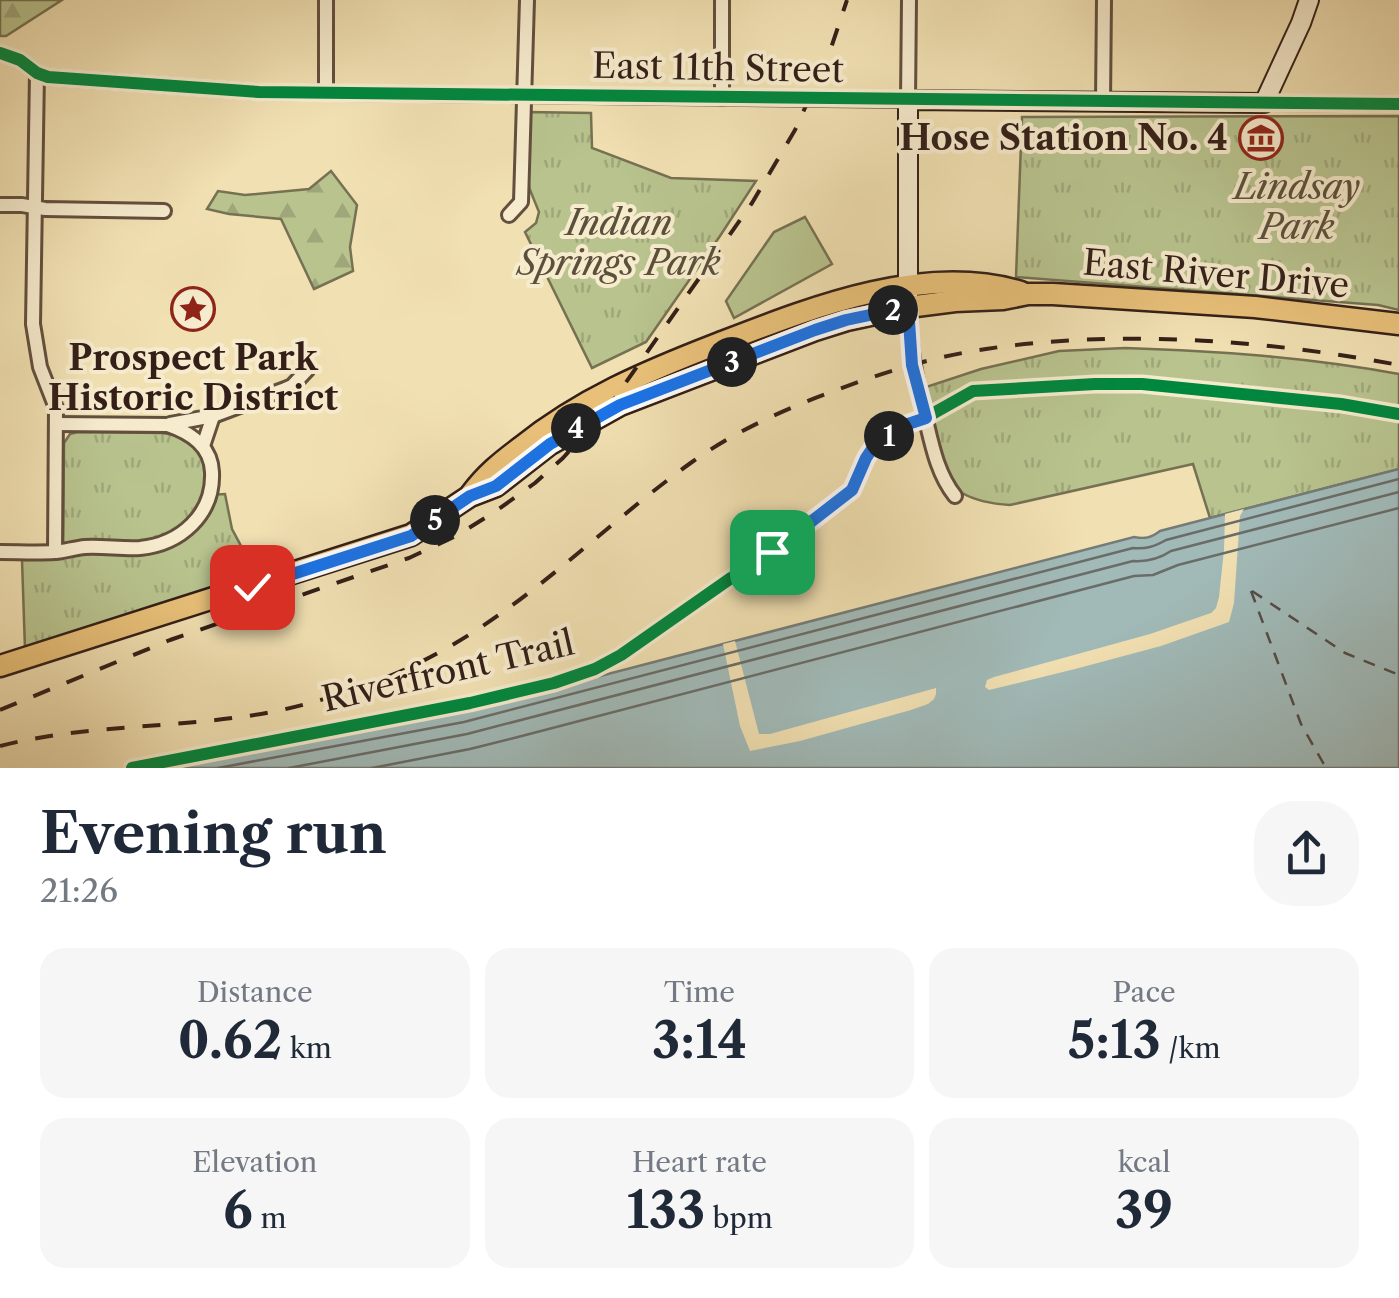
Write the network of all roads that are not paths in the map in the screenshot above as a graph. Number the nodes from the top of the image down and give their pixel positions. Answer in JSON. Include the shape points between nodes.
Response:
{"nodes":[{"id":1,"x":326,"y":0,"type":"edge"},
{"id":2,"x":526,"y":0,"type":"edge"},
{"id":3,"x":722,"y":0,"type":"edge"},
{"id":4,"x":909,"y":0,"type":"edge"},
{"id":5,"x":1104,"y":0,"type":"edge"},
{"id":6,"x":1310,"y":0,"type":"edge"},
{"id":7,"x":1,"y":53,"type":"edge"},
{"id":8,"x":37,"y":72,"type":"junction"},
{"id":9,"x":326,"y":93,"type":"junction"},
{"id":10,"x":524,"y":95,"type":"junction"},
{"id":11,"x":722,"y":98,"type":"junction"},
{"id":12,"x":908,"y":100,"type":"junction"},
{"id":13,"x":1103,"y":102,"type":"junction"},
{"id":14,"x":1264,"y":103,"type":"junction"},
{"id":15,"x":1399,"y":104,"type":"edge"},
{"id":16,"x":0,"y":205,"type":"edge"},
{"id":17,"x":34,"y":207,"type":"junction"},
{"id":18,"x":164,"y":211,"type":"dead end"},
{"id":19,"x":509,"y":215,"type":"dead end"},
{"id":20,"x":908,"y":297,"type":"junction"},
{"id":21,"x":1399,"y":324,"type":"edge"},
{"id":22,"x":308,"y":369,"type":"dead end"},
{"id":23,"x":214,"y":416,"type":"junction"},
{"id":24,"x":56,"y":424,"type":"junction"},
{"id":25,"x":168,"y":424,"type":"junction"},
{"id":26,"x":203,"y":446,"type":"junction"},
{"id":27,"x":956,"y":496,"type":"dead end"},
{"id":28,"x":0,"y":552,"type":"edge"},
{"id":29,"x":55,"y":552,"type":"junction"},
{"id":30,"x":0,"y":666,"type":"edge"}],
"edges":[{"from":1,"to":9,"type":"street"},
{"from":2,"to":10,"type":"street"},
{"from":3,"to":11,"type":"street"},
{"from":4,"to":12,"type":"street"},
{"from":5,"to":13,"type":"street"},
{"from":6,"to":14,"type":"street"},
{"from":7,"to":8,"type":"street","name":"East 11th Street"},
{"from":8,"to":9,"type":"street","name":"East 11th Street"},
{"from":8,"to":17,"type":"street"},
{"from":9,"to":10,"type":"street","name":"East 11th Street"},
{"from":10,"to":11,"type":"street","name":"East 11th Street"},
{"from":10,"to":19,"type":"street","via":[[521,202]]},
{"from":11,"to":12,"type":"street","name":"East 11th Street"},
{"from":12,"to":13,"type":"street","name":"East 11th Street"},
{"from":12,"to":20,"type":"street"},
{"from":13,"to":14,"type":"street","name":"East 11th Street"},
{"from":14,"to":15,"type":"street","name":"East 11th Street"},
{"from":16,"to":17,"type":"street"},
{"from":17,"to":18,"type":"street"},
{"from":17,"to":24,"type":"street","via":[[33,324]]},
{"from":20,"to":21,"type":"main road","name":"East River Drive","via":[[955,301],[1028,294],[1255,307]]},
{"from":20,"to":27,"type":"street","via":[[912,365],[930,441],[943,481]]},
{"from":20,"to":30,"type":"main road","name":"East River Drive","via":[[620,405],[411,536]]},
{"from":22,"to":23,"type":"street","via":[[292,386]]},
{"from":23,"to":25,"type":"street"},
{"from":23,"to":26,"type":"street"},
{"from":24,"to":25,"type":"street"},
{"from":24,"to":29,"type":"street"},
{"from":25,"to":26,"type":"street"},
{"from":26,"to":29,"type":"street","via":[[212,465],[210,500],[188,529],[156,545]]},
{"from":28,"to":29,"type":"street"}]}
